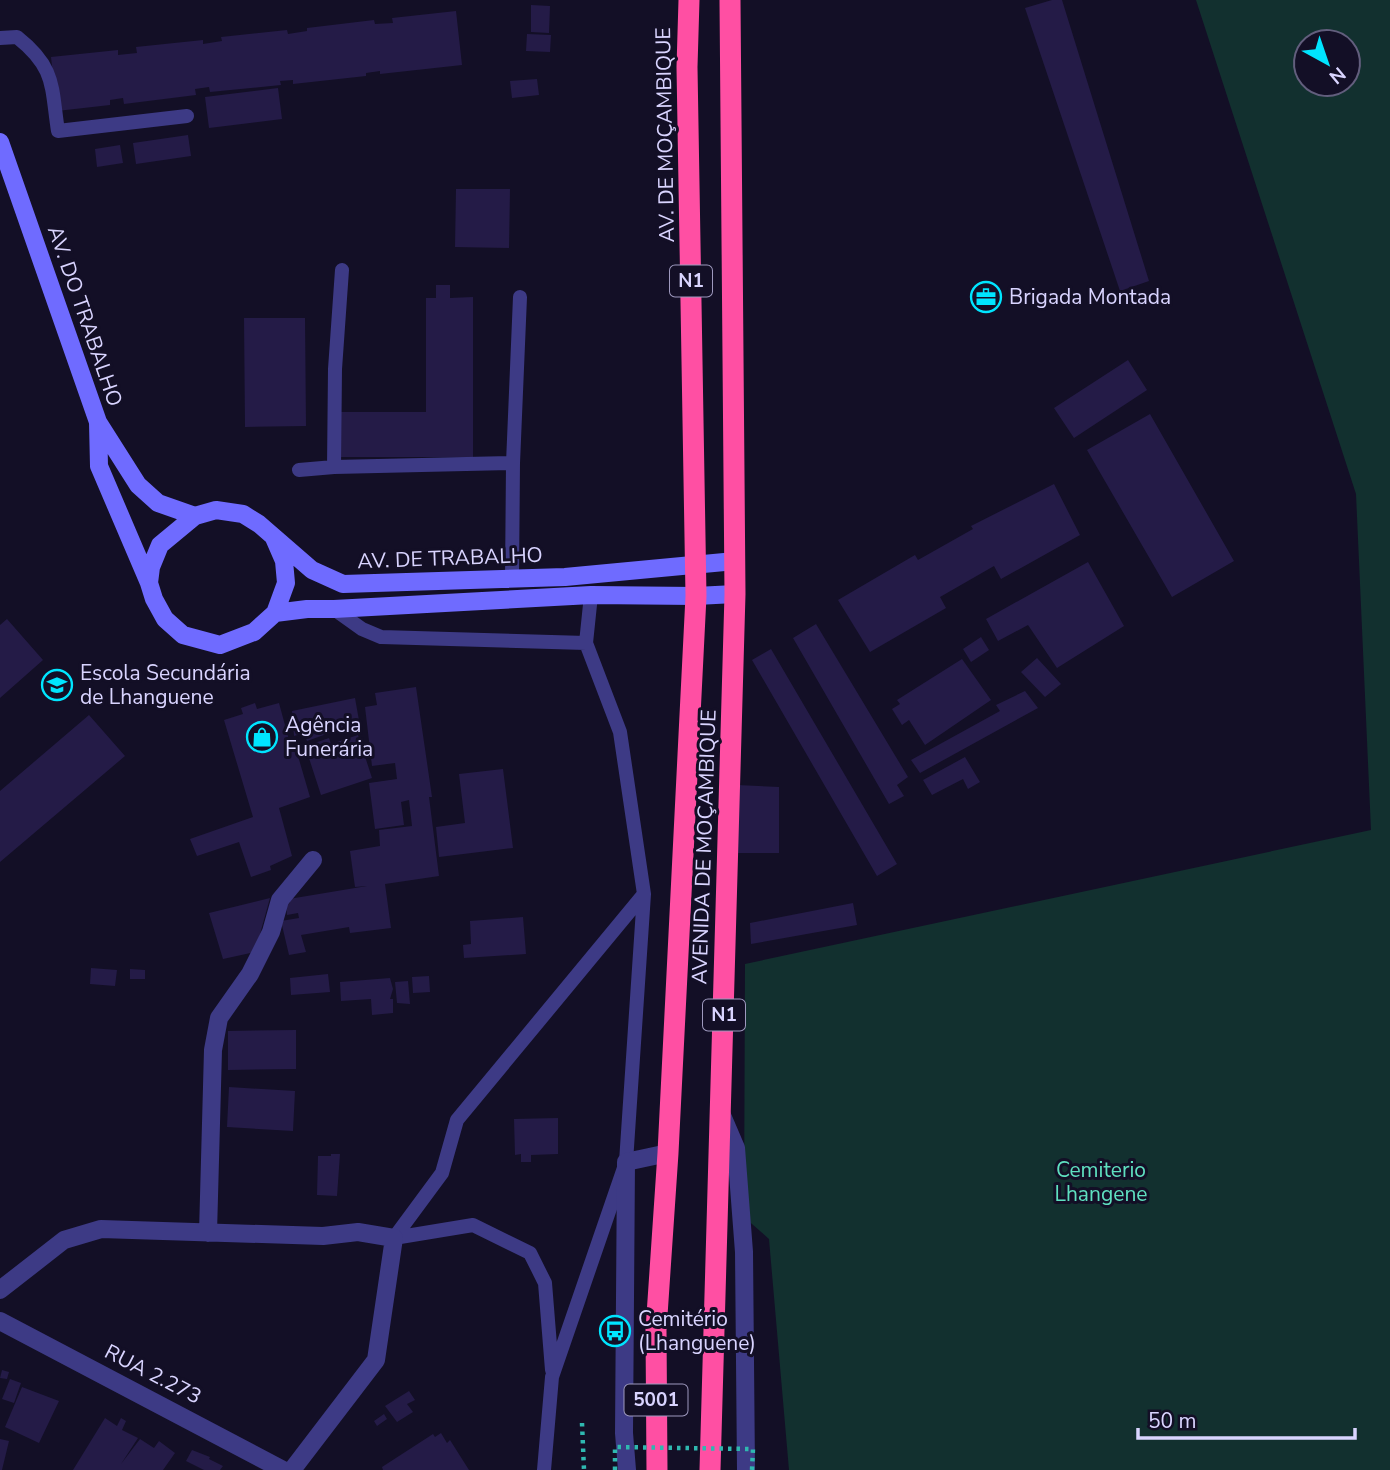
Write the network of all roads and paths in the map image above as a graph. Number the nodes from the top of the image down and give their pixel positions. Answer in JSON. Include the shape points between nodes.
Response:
{"nodes":[{"id":1,"x":688,"y":0,"type":"edge"},
{"id":2,"x":730,"y":0,"type":"edge"},
{"id":3,"x":0,"y":38,"type":"edge"},
{"id":4,"x":187,"y":116,"type":"dead end"},
{"id":5,"x":0,"y":142,"type":"edge"},
{"id":6,"x":342,"y":270,"type":"dead end"},
{"id":7,"x":520,"y":297,"type":"dead end"},
{"id":8,"x":98,"y":422,"type":"junction"},
{"id":9,"x":513,"y":464,"type":"junction"},
{"id":10,"x":334,"y":467,"type":"junction"},
{"id":11,"x":299,"y":470,"type":"dead end"},
{"id":12,"x":195,"y":516,"type":"junction"},
{"id":13,"x":274,"y":538,"type":"junction"},
{"id":14,"x":735,"y":561,"type":"junction"},
{"id":15,"x":696,"y":563,"type":"junction"},
{"id":16,"x":512,"y":579,"type":"junction"},
{"id":17,"x":149,"y":583,"type":"junction"},
{"id":18,"x":735,"y":594,"type":"junction"},
{"id":19,"x":591,"y":595,"type":"junction"},
{"id":20,"x":696,"y":596,"type":"junction"},
{"id":21,"x":334,"y":609,"type":"junction"},
{"id":22,"x":275,"y":613,"type":"junction"},
{"id":23,"x":586,"y":643,"type":"junction"},
{"id":24,"x":313,"y":860,"type":"dead end"},
{"id":25,"x":644,"y":894,"type":"junction"},
{"id":26,"x":721,"y":1113,"type":"junction"},
{"id":27,"x":668,"y":1153,"type":"junction"},
{"id":28,"x":626,"y":1161,"type":"junction"},
{"id":29,"x":208,"y":1233,"type":"junction"},
{"id":30,"x":394,"y":1237,"type":"junction"},
{"id":31,"x":0,"y":1290,"type":"edge"},
{"id":32,"x":0,"y":1321,"type":"edge"},
{"id":33,"x":656,"y":1330,"type":"joint"},
{"id":34,"x":552,"y":1377,"type":"junction"},
{"id":35,"x":582,"y":1423,"type":"dead end"},
{"id":36,"x":284,"y":1470,"type":"edge"},
{"id":37,"x":292,"y":1470,"type":"edge"},
{"id":38,"x":544,"y":1470,"type":"edge"},
{"id":39,"x":584,"y":1470,"type":"edge"},
{"id":40,"x":615,"y":1470,"type":"edge"},
{"id":41,"x":626,"y":1470,"type":"edge"},
{"id":42,"x":657,"y":1470,"type":"edge"},
{"id":43,"x":710,"y":1470,"type":"edge"},
{"id":44,"x":746,"y":1470,"type":"edge"},
{"id":45,"x":752,"y":1470,"type":"edge"}],
"edges":[{"from":1,"to":15,"type":"highway","name":"AV. DE MOÇAMBIQUE","number":"N1"},
{"from":2,"to":14,"type":"highway","number":"N1"},
{"from":3,"to":4,"type":"lane","via":[[18,37],[37,53],[50,75],[58,131]]},
{"from":5,"to":8,"type":"main road","name":"AV. DO TRABALHO"},
{"from":6,"to":10,"type":"lane"},
{"from":7,"to":9,"type":"lane"},
{"from":8,"to":12,"type":"main road","via":[[138,485],[158,503]]},
{"from":8,"to":17,"type":"main road","name":"AV. DO TRABALHO","via":[[99,466]]},
{"from":9,"to":10,"type":"lane"},
{"from":9,"to":16,"type":"lane"},
{"from":10,"to":11,"type":"lane"},
{"from":12,"to":13,"type":"main road","via":[[216,510],[243,514]]},
{"from":12,"to":17,"type":"main road","via":[[160,545]]},
{"from":13,"to":16,"type":"main road","name":"AV. DE TRABALHO","via":[[312,570],[343,584]]},
{"from":13,"to":22,"type":"main road","via":[[284,561],[286,583]]},
{"from":14,"to":15,"type":"main road","name":"AV. DE TRABALHO"},
{"from":14,"to":18,"type":"highway","name":"AVENIDA DE MOÇAMBIQUE","number":"N1"},
{"from":15,"to":16,"type":"main road","name":"AV. DE TRABALHO"},
{"from":15,"to":20,"type":"highway","name":"AVENIDA DE MOÇAMBIQUE","number":"N1"},
{"from":17,"to":22,"type":"main road","via":[[165,619],[183,635],[220,645],[254,632]]},
{"from":18,"to":20,"type":"main road"},
{"from":18,"to":26,"type":"highway","name":"AVENIDA DE MOÇAMBIQUE","number":"N1"},
{"from":19,"to":20,"type":"main road"},
{"from":19,"to":21,"type":"main road"},
{"from":19,"to":23,"type":"lane"},
{"from":20,"to":27,"type":"highway","name":"AVENIDA DE MOÇAMBIQUE","number":"N1"},
{"from":21,"to":22,"type":"main road"},
{"from":21,"to":23,"type":"lane","via":[[381,637]]},
{"from":23,"to":25,"type":"lane","via":[[620,732]]},
{"from":24,"to":29,"type":"street","via":[[280,900],[271,932],[250,974],[219,1018],[213,1050]]},
{"from":25,"to":28,"type":"lane"},
{"from":25,"to":30,"type":"lane","via":[[457,1120],[442,1172]]},
{"from":26,"to":43,"type":"highway","name":"AVENIDA DE MOÇAMBIQUE","number":"N1"},
{"from":26,"to":44,"type":"street","via":[[736,1148],[744,1252]]},
{"from":27,"to":28,"type":"street"},
{"from":27,"to":33,"type":"highway","name":"AVENIDA DE MOÇAMBIQUE","number":"N1"},
{"from":28,"to":34,"type":"lane"},
{"from":28,"to":41,"type":"street"},
{"from":29,"to":30,"type":"street","via":[[323,1236],[358,1232]]},
{"from":29,"to":31,"type":"street","via":[[101,1229],[64,1240]]},
{"from":30,"to":34,"type":"lane","via":[[473,1225],[530,1253],[545,1283]]},
{"from":30,"to":37,"type":"street","via":[[376,1360]]},
{"from":32,"to":36,"type":"street","name":"RUA 2.273"},
{"from":33,"to":42,"type":"highway","number":"5001"},
{"from":34,"to":38,"type":"lane"},
{"from":35,"to":39,"type":"path"},
{"from":40,"to":45,"type":"path","bridge":true,"via":[[615,1447],[753,1449]]}]}
